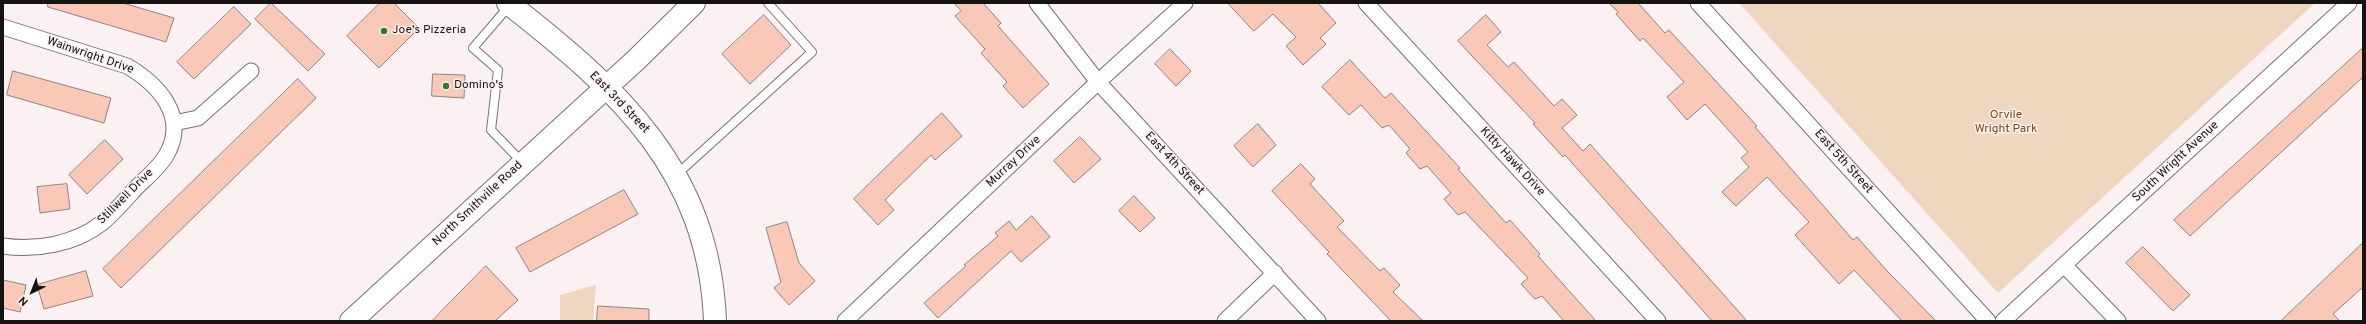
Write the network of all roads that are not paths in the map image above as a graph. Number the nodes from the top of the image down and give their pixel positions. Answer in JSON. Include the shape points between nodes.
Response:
{"nodes":[{"id":1,"x":694,"y":3,"type":"edge"},
{"id":2,"x":768,"y":3,"type":"edge"},
{"id":3,"x":1036,"y":3,"type":"edge"},
{"id":4,"x":1185,"y":3,"type":"edge"},
{"id":5,"x":1366,"y":3,"type":"edge"},
{"id":6,"x":1698,"y":3,"type":"edge"},
{"id":7,"x":2350,"y":3,"type":"edge"},
{"id":8,"x":509,"y":4,"type":"edge"},
{"id":9,"x":3,"y":27,"type":"edge"},
{"id":10,"x":251,"y":71,"type":"dead end"},
{"id":11,"x":1098,"y":82,"type":"junction"},
{"id":12,"x":605,"y":87,"type":"junction"},
{"id":13,"x":174,"y":123,"type":"junction"},
{"id":14,"x":523,"y":163,"type":"junction"},
{"id":15,"x":675,"y":176,"type":"junction"},
{"id":16,"x":3,"y":246,"type":"edge"},
{"id":17,"x":2064,"y":265,"type":"junction"},
{"id":18,"x":1274,"y":273,"type":"junction"},
{"id":19,"x":351,"y":321,"type":"edge"},
{"id":20,"x":715,"y":321,"type":"edge"},
{"id":21,"x":845,"y":321,"type":"edge"},
{"id":22,"x":1225,"y":321,"type":"edge"},
{"id":23,"x":1318,"y":321,"type":"edge"},
{"id":24,"x":1658,"y":321,"type":"edge"},
{"id":25,"x":1988,"y":321,"type":"edge"},
{"id":26,"x":2003,"y":321,"type":"edge"},
{"id":27,"x":2118,"y":321,"type":"edge"}],
"edges":[{"from":1,"to":12,"type":"main road","name":"North Smithville Road"},
{"from":2,"to":15,"type":"lane","via":[[812,52]]},
{"from":3,"to":11,"type":"street","name":"East 4th Street"},
{"from":4,"to":11,"type":"street","name":"Murray Drive"},
{"from":5,"to":24,"type":"street","name":"Kitty Hawk Drive"},
{"from":6,"to":25,"type":"street","name":"East 5th Street"},
{"from":7,"to":17,"type":"street","name":"South Wright Avenue"},
{"from":8,"to":12,"type":"main road","name":"East 3rd Street","via":[[572,55]]},
{"from":8,"to":14,"type":"lane","via":[[473,48],[498,70],[491,130]]},
{"from":9,"to":13,"type":"street","name":"Wainwright Drive","via":[[132,69],[157,88],[167,101]]},
{"from":10,"to":13,"type":"street","via":[[198,118]]},
{"from":11,"to":18,"type":"street","name":"East 4th Street"},
{"from":11,"to":21,"type":"street","name":"Murray Drive"},
{"from":12,"to":14,"type":"main road","name":"North Smithville Road"},
{"from":12,"to":15,"type":"main road","name":"East 3rd Street","via":[[639,121],[659,147]]},
{"from":13,"to":16,"type":"street","name":"Stillwell Drive","via":[[173,139],[166,155],[102,223],[64,242],[40,247]]},
{"from":14,"to":19,"type":"main road","name":"North Smithville Road"},
{"from":15,"to":20,"type":"main road","name":"East 3rd Street","via":[[696,220],[709,258],[714,287]]},
{"from":17,"to":26,"type":"street","name":"South Wright Avenue"},
{"from":17,"to":27,"type":"street"},
{"from":18,"to":22,"type":"street"},
{"from":18,"to":23,"type":"street","name":"East 4th Street"}]}
